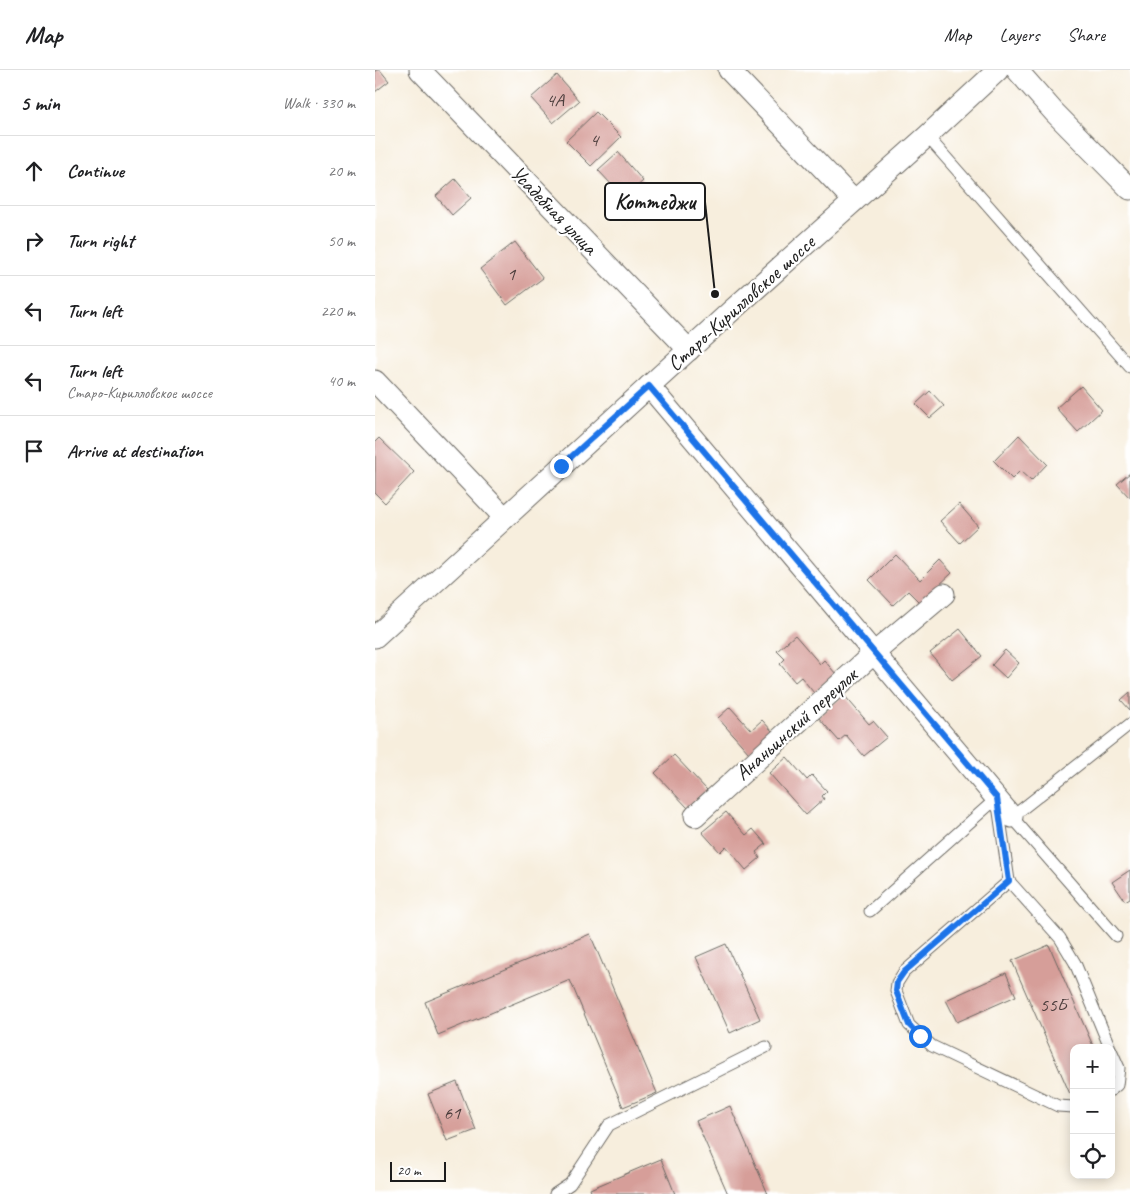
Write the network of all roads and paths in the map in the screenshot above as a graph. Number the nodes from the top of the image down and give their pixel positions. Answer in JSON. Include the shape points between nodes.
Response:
{"nodes":[{"id":1,"x":420,"y":70,"type":"edge"},
{"id":2,"x":729,"y":70,"type":"edge"},
{"id":3,"x":998,"y":70,"type":"edge"},
{"id":4,"x":1017,"y":70,"type":"edge"},
{"id":5,"x":927,"y":136,"type":"junction"},
{"id":6,"x":1130,"y":189,"type":"edge"},
{"id":7,"x":853,"y":201,"type":"junction"},
{"id":8,"x":689,"y":350,"type":"junction"},
{"id":9,"x":1130,"y":367,"type":"edge"},
{"id":10,"x":375,"y":381,"type":"edge"},
{"id":11,"x":649,"y":386,"type":"junction"},
{"id":12,"x":505,"y":518,"type":"junction"},
{"id":13,"x":944,"y":594,"type":"dead end"},
{"id":14,"x":375,"y":637,"type":"edge"},
{"id":15,"x":874,"y":653,"type":"junction"},
{"id":16,"x":1130,"y":724,"type":"edge"},
{"id":17,"x":997,"y":798,"type":"junction"},
{"id":18,"x":695,"y":816,"type":"dead end"},
{"id":19,"x":1012,"y":816,"type":"junction"},
{"id":20,"x":1009,"y":881,"type":"junction"},
{"id":21,"x":870,"y":911,"type":"dead end"},
{"id":22,"x":1116,"y":936,"type":"dead end"},
{"id":23,"x":1109,"y":1044,"type":"edge"},
{"id":24,"x":766,"y":1046,"type":"dead end"},
{"id":25,"x":1115,"y":1058,"type":"edge"},
{"id":26,"x":1115,"y":1087,"type":"edge"},
{"id":27,"x":1070,"y":1107,"type":"edge"},
{"id":28,"x":555,"y":1194,"type":"edge"}],
"edges":[{"from":1,"to":8,"type":"street","name":"Усадебная улица"},
{"from":2,"to":7,"type":"street"},
{"from":3,"to":5,"type":"street","name":"Старо-Кирилловское шоссе"},
{"from":4,"to":6,"type":"street"},
{"from":5,"to":7,"type":"street","name":"Старо-Кирилловское шоссе"},
{"from":5,"to":9,"type":"lane"},
{"from":7,"to":8,"type":"street","name":"Старо-Кирилловское шоссе"},
{"from":8,"to":11,"type":"street","name":"Старо-Кирилловское шоссе"},
{"from":10,"to":12,"type":"street"},
{"from":11,"to":12,"type":"street","name":"Старо-Кирилловское шоссе"},
{"from":11,"to":15,"type":"street"},
{"from":12,"to":14,"type":"street","name":"Старо-Кирилловское шоссе"},
{"from":13,"to":15,"type":"street","name":"Ананьинский переулок"},
{"from":15,"to":17,"type":"street"},
{"from":15,"to":18,"type":"street","name":"Ананьинский переулок"},
{"from":16,"to":19,"type":"lane"},
{"from":17,"to":19,"type":"street"},
{"from":17,"to":20,"type":"lane"},
{"from":17,"to":21,"type":"lane"},
{"from":19,"to":22,"type":"lane"},
{"from":20,"to":23,"type":"lane","via":[[1060,938],[1075,963]]},
{"from":20,"to":27,"type":"lane","via":[[904,972],[897,982],[896,991],[909,1025],[931,1046],[1059,1106]]},
{"from":24,"to":28,"type":"lane","via":[[609,1125],[570,1184]]},
{"from":25,"to":26,"type":"lane","via":[[1119,1068]]}]}
